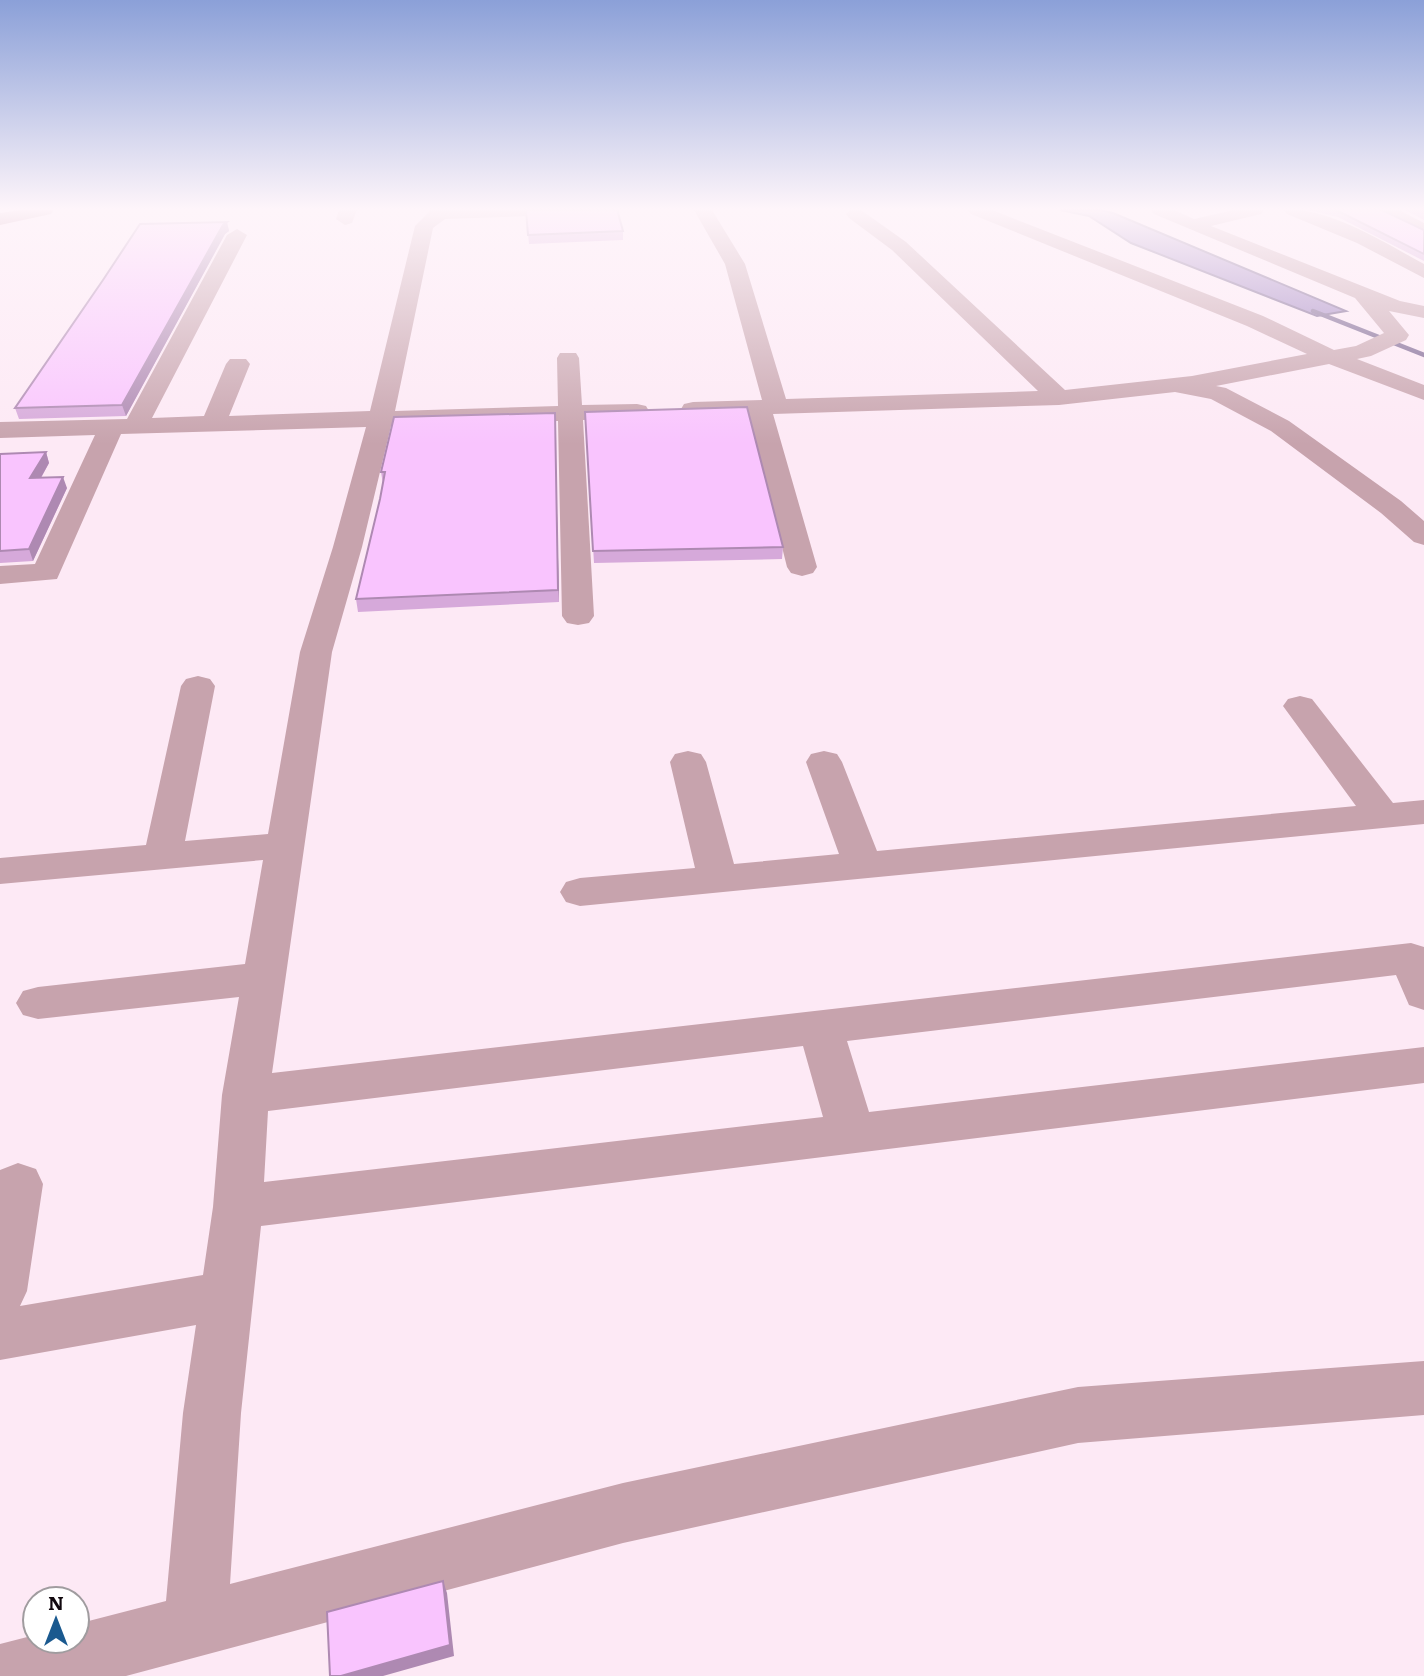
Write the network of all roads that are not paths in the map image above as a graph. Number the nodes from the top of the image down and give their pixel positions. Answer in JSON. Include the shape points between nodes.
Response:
{"nodes":[{"id":1,"x":205,"y":288,"type":"edge"},
{"id":2,"x":411,"y":288,"type":"edge"},
{"id":3,"x":741,"y":288,"type":"edge"},
{"id":4,"x":943,"y":288,"type":"edge"},
{"id":5,"x":1168,"y":288,"type":"edge"},
{"id":6,"x":1351,"y":288,"type":"edge"},
{"id":7,"x":1363,"y":293,"type":"junction"},
{"id":8,"x":1424,"y":312,"type":"edge"},
{"id":9,"x":1331,"y":357,"type":"junction"},
{"id":10,"x":568,"y":358,"type":"dead end"},
{"id":11,"x":238,"y":363,"type":"dead end"},
{"id":12,"x":1165,"y":386,"type":"junction"},
{"id":13,"x":1424,"y":393,"type":"edge"},
{"id":14,"x":1059,"y":398,"type":"junction"},
{"id":15,"x":768,"y":407,"type":"junction"},
{"id":16,"x":568,"y":412,"type":"junction"},
{"id":17,"x":381,"y":418,"type":"junction"},
{"id":18,"x":214,"y":423,"type":"junction"},
{"id":19,"x":124,"y":425,"type":"junction"},
{"id":20,"x":0,"y":430,"type":"edge"},
{"id":21,"x":1424,"y":536,"type":"edge"},
{"id":22,"x":802,"y":567,"type":"dead end"},
{"id":23,"x":0,"y":575,"type":"edge"},
{"id":24,"x":578,"y":617,"type":"dead end"},
{"id":25,"x":198,"y":686,"type":"dead end"},
{"id":26,"x":1300,"y":706,"type":"dead end"},
{"id":27,"x":688,"y":762,"type":"dead end"},
{"id":28,"x":824,"y":762,"type":"dead end"},
{"id":29,"x":1424,"y":812,"type":"edge"},
{"id":30,"x":1383,"y":816,"type":"junction"},
{"id":31,"x":284,"y":845,"type":"junction"},
{"id":32,"x":163,"y":856,"type":"junction"},
{"id":33,"x":863,"y":865,"type":"junction"},
{"id":34,"x":0,"y":871,"type":"edge"},
{"id":35,"x":718,"y":879,"type":"junction"},
{"id":36,"x":580,"y":892,"type":"dead end"},
{"id":37,"x":263,"y":978,"type":"junction"},
{"id":38,"x":1423,"y":992,"type":"edge"},
{"id":39,"x":38,"y":1003,"type":"dead end"},
{"id":40,"x":820,"y":1026,"type":"junction"},
{"id":41,"x":1424,"y":1065,"type":"edge"},
{"id":42,"x":244,"y":1095,"type":"junction"},
{"id":43,"x":852,"y":1133,"type":"junction"},
{"id":44,"x":18,"y":1184,"type":"dead end"},
{"id":45,"x":237,"y":1207,"type":"junction"},
{"id":46,"x":0,"y":1291,"type":"edge"},
{"id":47,"x":226,"y":1294,"type":"junction"},
{"id":48,"x":0,"y":1335,"type":"edge"},
{"id":49,"x":1424,"y":1388,"type":"edge"},
{"id":50,"x":196,"y":1625,"type":"junction"},
{"id":51,"x":2,"y":1676,"type":"edge"}],
"edges":[{"from":1,"to":19,"type":"street"},
{"from":2,"to":17,"type":"street"},
{"from":3,"to":15,"type":"street","via":[[769,391]]},
{"from":4,"to":14,"type":"street"},
{"from":5,"to":9,"type":"street","via":[[1255,321]]},
{"from":6,"to":7,"type":"street"},
{"from":7,"to":8,"type":"street"},
{"from":7,"to":9,"type":"street","via":[[1398,335],[1363,351]]},
{"from":9,"to":12,"type":"street"},
{"from":9,"to":13,"type":"street"},
{"from":10,"to":16,"type":"street"},
{"from":11,"to":18,"type":"street"},
{"from":12,"to":14,"type":"street"},
{"from":12,"to":21,"type":"street","via":[[1217,393],[1280,426]]},
{"from":14,"to":15,"type":"street"},
{"from":15,"to":16,"type":"street"},
{"from":15,"to":22,"type":"street"},
{"from":16,"to":17,"type":"street"},
{"from":16,"to":24,"type":"street"},
{"from":17,"to":18,"type":"street"},
{"from":17,"to":31,"type":"street","via":[[316,652]]},
{"from":18,"to":19,"type":"street"},
{"from":19,"to":20,"type":"street"},
{"from":19,"to":23,"type":"street","via":[[46,573]]},
{"from":25,"to":32,"type":"street"},
{"from":26,"to":30,"type":"street"},
{"from":27,"to":35,"type":"street"},
{"from":28,"to":33,"type":"street"},
{"from":29,"to":30,"type":"street"},
{"from":30,"to":33,"type":"street"},
{"from":31,"to":32,"type":"street"},
{"from":31,"to":37,"type":"street"},
{"from":32,"to":34,"type":"street"},
{"from":33,"to":35,"type":"street"},
{"from":35,"to":36,"type":"street"},
{"from":37,"to":39,"type":"street"},
{"from":37,"to":42,"type":"street"},
{"from":38,"to":40,"type":"street","via":[[1411,958]]},
{"from":40,"to":42,"type":"street"},
{"from":40,"to":43,"type":"street"},
{"from":41,"to":43,"type":"street"},
{"from":42,"to":45,"type":"street"},
{"from":43,"to":45,"type":"street"},
{"from":44,"to":46,"type":"street"},
{"from":45,"to":47,"type":"street"},
{"from":47,"to":48,"type":"street"},
{"from":47,"to":50,"type":"street"},
{"from":49,"to":50,"type":"street","via":[[1078,1415],[623,1513]]},
{"from":50,"to":51,"type":"street"}]}
